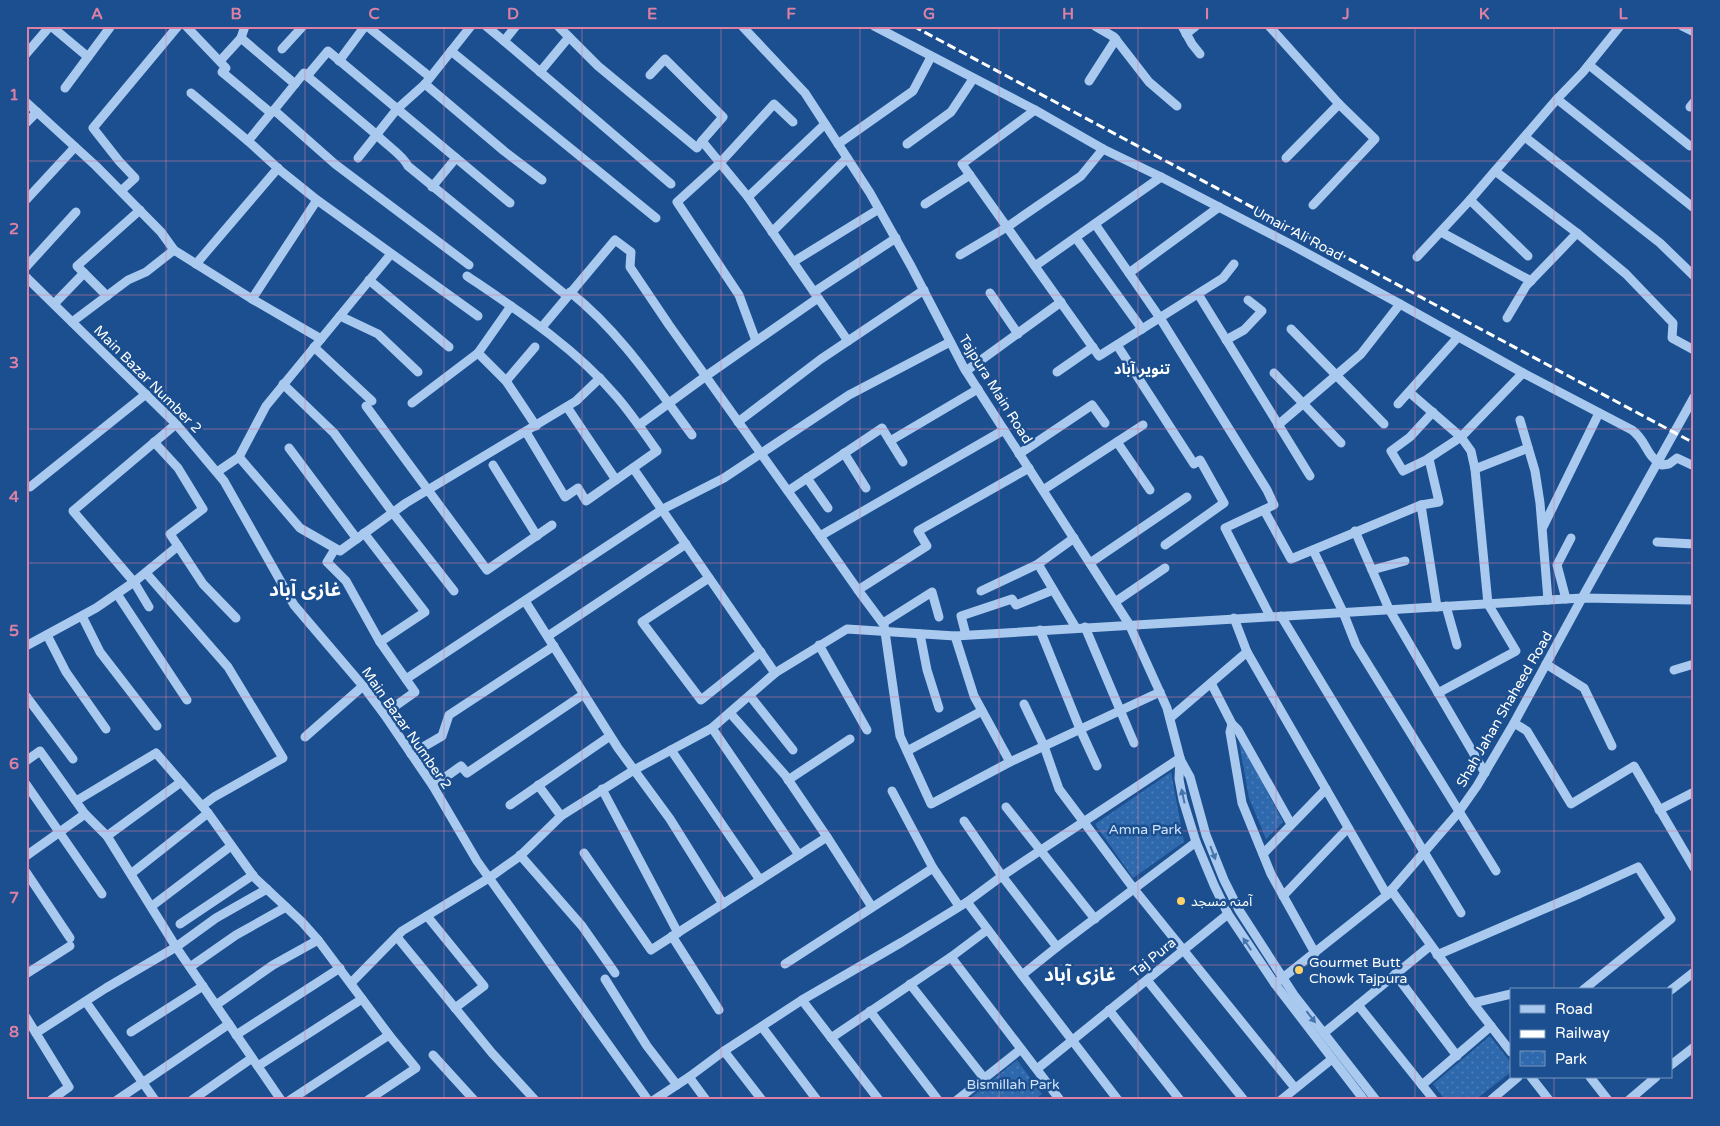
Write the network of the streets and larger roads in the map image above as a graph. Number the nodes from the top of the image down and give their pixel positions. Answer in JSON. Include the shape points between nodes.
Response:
{"nodes":[{"id":1,"x":50,"y":26,"type":"edge"},
{"id":2,"x":111,"y":26,"type":"edge"},
{"id":3,"x":178,"y":26,"type":"edge"},
{"id":4,"x":186,"y":26,"type":"edge"},
{"id":5,"x":245,"y":26,"type":"edge"},
{"id":6,"x":303,"y":26,"type":"edge"},
{"id":7,"x":366,"y":26,"type":"edge"},
{"id":8,"x":471,"y":26,"type":"edge"},
{"id":9,"x":486,"y":26,"type":"edge"},
{"id":10,"x":516,"y":26,"type":"edge"},
{"id":11,"x":558,"y":26,"type":"edge"},
{"id":12,"x":742,"y":26,"type":"edge"},
{"id":13,"x":874,"y":26,"type":"edge"},
{"id":14,"x":1095,"y":26,"type":"edge"},
{"id":15,"x":1196,"y":26,"type":"edge"},
{"id":16,"x":1269,"y":26,"type":"edge"},
{"id":17,"x":1620,"y":26,"type":"edge"},
{"id":18,"x":1682,"y":26,"type":"edge"},
{"id":19,"x":1184,"y":30,"type":"edge"},
{"id":20,"x":1694,"y":32,"type":"edge"},
{"id":21,"x":569,"y":37,"type":"junction"},
{"id":22,"x":241,"y":38,"type":"junction"},
{"id":23,"x":1116,"y":40,"type":"junction"},
{"id":24,"x":504,"y":41,"type":"junction"},
{"id":25,"x":282,"y":49,"type":"dead end"},
{"id":26,"x":452,"y":51,"type":"junction"},
{"id":27,"x":26,"y":54,"type":"edge"},
{"id":28,"x":1200,"y":54,"type":"dead end"},
{"id":29,"x":930,"y":56,"type":"junction"},
{"id":30,"x":88,"y":57,"type":"junction"},
{"id":31,"x":339,"y":61,"type":"junction"},
{"id":32,"x":220,"y":62,"type":"junction"},
{"id":33,"x":1589,"y":65,"type":"junction"},
{"id":34,"x":540,"y":72,"type":"junction"},
{"id":35,"x":650,"y":75,"type":"dead end"},
{"id":36,"x":307,"y":76,"type":"junction"},
{"id":37,"x":973,"y":79,"type":"junction"},
{"id":38,"x":427,"y":80,"type":"junction"},
{"id":39,"x":1089,"y":81,"type":"dead end"},
{"id":40,"x":295,"y":84,"type":"junction"},
{"id":41,"x":66,"y":88,"type":"dead end"},
{"id":42,"x":191,"y":93,"type":"dead end"},
{"id":43,"x":1556,"y":99,"type":"junction"},
{"id":44,"x":26,"y":102,"type":"edge"},
{"id":45,"x":1339,"y":104,"type":"junction"},
{"id":46,"x":1177,"y":106,"type":"dead end"},
{"id":47,"x":397,"y":109,"type":"junction"},
{"id":48,"x":1035,"y":110,"type":"junction"},
{"id":49,"x":273,"y":111,"type":"junction"},
{"id":50,"x":37,"y":112,"type":"junction"},
{"id":51,"x":793,"y":122,"type":"dead end"},
{"id":52,"x":26,"y":124,"type":"edge"},
{"id":53,"x":825,"y":124,"type":"junction"},
{"id":54,"x":377,"y":135,"type":"junction"},
{"id":55,"x":1526,"y":137,"type":"junction"},
{"id":56,"x":248,"y":141,"type":"junction"},
{"id":57,"x":702,"y":141,"type":"junction"},
{"id":58,"x":838,"y":144,"type":"junction"},
{"id":59,"x":907,"y":144,"type":"dead end"},
{"id":60,"x":1690,"y":146,"type":"dead end"},
{"id":61,"x":76,"y":147,"type":"junction"},
{"id":62,"x":1103,"y":149,"type":"junction"},
{"id":63,"x":358,"y":158,"type":"dead end"},
{"id":64,"x":456,"y":158,"type":"junction"},
{"id":65,"x":847,"y":158,"type":"junction"},
{"id":66,"x":1286,"y":158,"type":"dead end"},
{"id":67,"x":720,"y":163,"type":"junction"},
{"id":68,"x":278,"y":168,"type":"junction"},
{"id":69,"x":1495,"y":171,"type":"junction"},
{"id":70,"x":970,"y":175,"type":"junction"},
{"id":71,"x":1161,"y":177,"type":"junction"},
{"id":72,"x":542,"y":180,"type":"dead end"},
{"id":73,"x":671,"y":184,"type":"dead end"},
{"id":74,"x":432,"y":187,"type":"junction"},
{"id":75,"x":121,"y":191,"type":"junction"},
{"id":76,"x":748,"y":198,"type":"junction"},
{"id":77,"x":26,"y":200,"type":"edge"},
{"id":78,"x":317,"y":200,"type":"junction"},
{"id":79,"x":1470,"y":200,"type":"junction"},
{"id":80,"x":510,"y":203,"type":"dead end"},
{"id":81,"x":925,"y":204,"type":"dead end"},
{"id":82,"x":1313,"y":204,"type":"dead end"},
{"id":83,"x":1219,"y":207,"type":"junction"},
{"id":84,"x":1694,"y":208,"type":"edge"},
{"id":85,"x":879,"y":209,"type":"junction"},
{"id":86,"x":140,"y":210,"type":"junction"},
{"id":87,"x":76,"y":212,"type":"dead end"},
{"id":88,"x":656,"y":218,"type":"dead end"},
{"id":89,"x":1095,"y":224,"type":"junction"},
{"id":90,"x":1007,"y":227,"type":"junction"},
{"id":91,"x":772,"y":232,"type":"junction"},
{"id":92,"x":1441,"y":232,"type":"junction"},
{"id":93,"x":1577,"y":233,"type":"junction"},
{"id":94,"x":896,"y":238,"type":"junction"},
{"id":95,"x":1076,"y":238,"type":"junction"},
{"id":96,"x":174,"y":250,"type":"junction"},
{"id":97,"x":391,"y":254,"type":"junction"},
{"id":98,"x":960,"y":255,"type":"dead end"},
{"id":99,"x":1417,"y":256,"type":"dead end"},
{"id":100,"x":1528,"y":256,"type":"dead end"},
{"id":101,"x":793,"y":262,"type":"junction"},
{"id":102,"x":196,"y":264,"type":"junction"},
{"id":103,"x":1234,"y":264,"type":"dead end"},
{"id":104,"x":469,"y":265,"type":"dead end"},
{"id":105,"x":1035,"y":266,"type":"junction"},
{"id":106,"x":26,"y":267,"type":"edge"},
{"id":107,"x":84,"y":272,"type":"junction"},
{"id":108,"x":1129,"y":273,"type":"junction"},
{"id":109,"x":467,"y":276,"type":"dead end"},
{"id":110,"x":1694,"y":276,"type":"edge"},
{"id":111,"x":26,"y":277,"type":"edge"},
{"id":112,"x":369,"y":280,"type":"junction"},
{"id":113,"x":1530,"y":281,"type":"junction"},
{"id":114,"x":924,"y":290,"type":"junction"},
{"id":115,"x":990,"y":293,"type":"dead end"},
{"id":116,"x":569,"y":294,"type":"junction"},
{"id":117,"x":1198,"y":294,"type":"junction"},
{"id":118,"x":816,"y":295,"type":"junction"},
{"id":119,"x":107,"y":296,"type":"junction"},
{"id":120,"x":252,"y":299,"type":"junction"},
{"id":121,"x":1248,"y":300,"type":"dead end"},
{"id":122,"x":1060,"y":302,"type":"junction"},
{"id":123,"x":54,"y":304,"type":"junction"},
{"id":124,"x":1400,"y":304,"type":"junction"},
{"id":125,"x":511,"y":306,"type":"junction"},
{"id":126,"x":340,"y":316,"type":"junction"},
{"id":127,"x":478,"y":316,"type":"dead end"},
{"id":128,"x":1160,"y":318,"type":"junction"},
{"id":129,"x":1507,"y":318,"type":"dead end"},
{"id":130,"x":72,"y":322,"type":"junction"},
{"id":131,"x":542,"y":327,"type":"junction"},
{"id":132,"x":1142,"y":329,"type":"junction"},
{"id":133,"x":1291,"y":329,"type":"dead end"},
{"id":134,"x":1018,"y":334,"type":"junction"},
{"id":135,"x":1458,"y":337,"type":"junction"},
{"id":136,"x":321,"y":339,"type":"junction"},
{"id":137,"x":1226,"y":340,"type":"junction"},
{"id":138,"x":756,"y":341,"type":"junction"},
{"id":139,"x":848,"y":341,"type":"junction"},
{"id":140,"x":950,"y":342,"type":"junction"},
{"id":141,"x":1117,"y":345,"type":"junction"},
{"id":142,"x":449,"y":346,"type":"dead end"},
{"id":143,"x":314,"y":347,"type":"junction"},
{"id":144,"x":535,"y":347,"type":"dead end"},
{"id":145,"x":1093,"y":347,"type":"junction"},
{"id":146,"x":1694,"y":350,"type":"edge"},
{"id":147,"x":478,"y":353,"type":"junction"},
{"id":148,"x":966,"y":371,"type":"junction"},
{"id":149,"x":418,"y":372,"type":"dead end"},
{"id":150,"x":1057,"y":372,"type":"dead end"},
{"id":151,"x":1274,"y":373,"type":"dead end"},
{"id":152,"x":1523,"y":374,"type":"junction"},
{"id":153,"x":1337,"y":375,"type":"junction"},
{"id":154,"x":706,"y":376,"type":"junction"},
{"id":155,"x":600,"y":378,"type":"junction"},
{"id":156,"x":506,"y":380,"type":"junction"},
{"id":157,"x":284,"y":384,"type":"junction"},
{"id":158,"x":978,"y":389,"type":"junction"},
{"id":159,"x":1409,"y":392,"type":"junction"},
{"id":160,"x":146,"y":394,"type":"junction"},
{"id":161,"x":1694,"y":397,"type":"edge"},
{"id":162,"x":412,"y":402,"type":"dead end"},
{"id":163,"x":668,"y":404,"type":"junction"},
{"id":164,"x":1303,"y":404,"type":"junction"},
{"id":165,"x":1398,"y":404,"type":"dead end"},
{"id":166,"x":567,"y":407,"type":"junction"},
{"id":167,"x":1432,"y":412,"type":"junction"},
{"id":168,"x":1598,"y":413,"type":"junction"},
{"id":169,"x":1689,"y":415,"type":"edge"},
{"id":170,"x":1520,"y":420,"type":"dead end"},
{"id":171,"x":738,"y":422,"type":"junction"},
{"id":172,"x":1105,"y":423,"type":"dead end"},
{"id":173,"x":176,"y":424,"type":"junction"},
{"id":174,"x":1384,"y":424,"type":"dead end"},
{"id":175,"x":639,"y":425,"type":"junction"},
{"id":176,"x":1143,"y":425,"type":"dead end"},
{"id":177,"x":1278,"y":425,"type":"junction"},
{"id":178,"x":536,"y":426,"type":"junction"},
{"id":179,"x":1004,"y":430,"type":"junction"},
{"id":180,"x":526,"y":432,"type":"junction"},
{"id":181,"x":692,"y":436,"type":"dead end"},
{"id":182,"x":1461,"y":436,"type":"junction"},
{"id":183,"x":890,"y":441,"type":"junction"},
{"id":184,"x":154,"y":442,"type":"junction"},
{"id":185,"x":1118,"y":442,"type":"junction"},
{"id":186,"x":1341,"y":444,"type":"dead end"},
{"id":187,"x":289,"y":448,"type":"dead end"},
{"id":188,"x":1528,"y":448,"type":"junction"},
{"id":189,"x":762,"y":454,"type":"junction"},
{"id":190,"x":844,"y":454,"type":"junction"},
{"id":191,"x":1020,"y":454,"type":"junction"},
{"id":192,"x":239,"y":457,"type":"junction"},
{"id":193,"x":1429,"y":459,"type":"junction"},
{"id":194,"x":903,"y":462,"type":"dead end"},
{"id":195,"x":1657,"y":463,"type":"junction"},
{"id":196,"x":493,"y":465,"type":"dead end"},
{"id":197,"x":1694,"y":466,"type":"edge"},
{"id":198,"x":633,"y":468,"type":"junction"},
{"id":199,"x":1029,"y":468,"type":"junction"},
{"id":200,"x":1475,"y":469,"type":"junction"},
{"id":201,"x":217,"y":472,"type":"junction"},
{"id":202,"x":1310,"y":476,"type":"dead end"},
{"id":203,"x":807,"y":478,"type":"junction"},
{"id":204,"x":616,"y":480,"type":"junction"},
{"id":205,"x":30,"y":487,"type":"dead end"},
{"id":206,"x":866,"y":488,"type":"dead end"},
{"id":207,"x":428,"y":490,"type":"junction"},
{"id":208,"x":1043,"y":490,"type":"junction"},
{"id":209,"x":1150,"y":490,"type":"dead end"},
{"id":210,"x":788,"y":491,"type":"junction"},
{"id":211,"x":1187,"y":497,"type":"dead end"},
{"id":212,"x":1421,"y":505,"type":"junction"},
{"id":213,"x":828,"y":508,"type":"dead end"},
{"id":214,"x":663,"y":509,"type":"junction"},
{"id":215,"x":1264,"y":510,"type":"junction"},
{"id":216,"x":393,"y":513,"type":"junction"},
{"id":217,"x":552,"y":525,"type":"dead end"},
{"id":218,"x":1542,"y":528,"type":"junction"},
{"id":219,"x":1355,"y":531,"type":"junction"},
{"id":220,"x":361,"y":536,"type":"junction"},
{"id":221,"x":537,"y":536,"type":"junction"},
{"id":222,"x":820,"y":536,"type":"junction"},
{"id":223,"x":1074,"y":538,"type":"junction"},
{"id":224,"x":1571,"y":538,"type":"dead end"},
{"id":225,"x":1657,"y":542,"type":"dead end"},
{"id":226,"x":686,"y":544,"type":"junction"},
{"id":227,"x":1694,"y":544,"type":"edge"},
{"id":228,"x":1165,"y":545,"type":"dead end"},
{"id":229,"x":178,"y":546,"type":"junction"},
{"id":230,"x":335,"y":548,"type":"junction"},
{"id":231,"x":1313,"y":550,"type":"junction"},
{"id":232,"x":1405,"y":561,"type":"dead end"},
{"id":233,"x":1038,"y":564,"type":"junction"},
{"id":234,"x":1090,"y":564,"type":"junction"},
{"id":235,"x":1165,"y":568,"type":"dead end"},
{"id":236,"x":1372,"y":570,"type":"junction"},
{"id":237,"x":146,"y":573,"type":"junction"},
{"id":238,"x":709,"y":578,"type":"junction"},
{"id":239,"x":134,"y":582,"type":"junction"},
{"id":240,"x":858,"y":590,"type":"junction"},
{"id":241,"x":981,"y":590,"type":"dead end"},
{"id":242,"x":1053,"y":590,"type":"junction"},
{"id":243,"x":454,"y":591,"type":"dead end"},
{"id":244,"x":116,"y":594,"type":"junction"},
{"id":245,"x":1582,"y":598,"type":"junction"},
{"id":246,"x":1566,"y":599,"type":"junction"},
{"id":247,"x":1548,"y":600,"type":"junction"},
{"id":248,"x":1694,"y":600,"type":"edge"},
{"id":249,"x":525,"y":601,"type":"junction"},
{"id":250,"x":1115,"y":602,"type":"junction"},
{"id":251,"x":1488,"y":604,"type":"junction"},
{"id":252,"x":1442,"y":606,"type":"junction"},
{"id":253,"x":149,"y":607,"type":"dead end"},
{"id":254,"x":1389,"y":610,"type":"junction"},
{"id":255,"x":1343,"y":612,"type":"junction"},
{"id":256,"x":82,"y":616,"type":"junction"},
{"id":257,"x":1270,"y":616,"type":"junction"},
{"id":258,"x":1281,"y":616,"type":"junction"},
{"id":259,"x":939,"y":617,"type":"dead end"},
{"id":260,"x":236,"y":618,"type":"dead end"},
{"id":261,"x":1234,"y":618,"type":"junction"},
{"id":262,"x":1130,"y":624,"type":"junction"},
{"id":263,"x":884,"y":627,"type":"junction"},
{"id":264,"x":1080,"y":628,"type":"junction"},
{"id":265,"x":1040,"y":630,"type":"junction"},
{"id":266,"x":920,"y":634,"type":"junction"},
{"id":267,"x":47,"y":635,"type":"junction"},
{"id":268,"x":966,"y":635,"type":"junction"},
{"id":269,"x":548,"y":636,"type":"junction"},
{"id":270,"x":954,"y":636,"type":"junction"},
{"id":271,"x":380,"y":642,"type":"junction"},
{"id":272,"x":820,"y":645,"type":"junction"},
{"id":273,"x":1457,"y":645,"type":"dead end"},
{"id":274,"x":26,"y":646,"type":"edge"},
{"id":275,"x":554,"y":646,"type":"junction"},
{"id":276,"x":761,"y":652,"type":"junction"},
{"id":277,"x":1247,"y":652,"type":"junction"},
{"id":278,"x":1546,"y":664,"type":"junction"},
{"id":279,"x":1694,"y":664,"type":"edge"},
{"id":280,"x":1674,"y":670,"type":"dead end"},
{"id":281,"x":775,"y":673,"type":"junction"},
{"id":282,"x":406,"y":679,"type":"junction"},
{"id":283,"x":1211,"y":683,"type":"junction"},
{"id":284,"x":363,"y":686,"type":"junction"},
{"id":285,"x":1160,"y":692,"type":"junction"},
{"id":286,"x":1438,"y":693,"type":"junction"},
{"id":287,"x":584,"y":694,"type":"junction"},
{"id":288,"x":26,"y":696,"type":"edge"},
{"id":289,"x":750,"y":696,"type":"junction"},
{"id":290,"x":187,"y":700,"type":"dead end"},
{"id":291,"x":1024,"y":704,"type":"dead end"},
{"id":292,"x":939,"y":708,"type":"dead end"},
{"id":293,"x":982,"y":711,"type":"junction"},
{"id":294,"x":1120,"y":711,"type":"junction"},
{"id":295,"x":730,"y":713,"type":"junction"},
{"id":296,"x":384,"y":714,"type":"junction"},
{"id":297,"x":1170,"y":718,"type":"junction"},
{"id":298,"x":1514,"y":723,"type":"junction"},
{"id":299,"x":1232,"y":724,"type":"junction"},
{"id":300,"x":157,"y":726,"type":"dead end"},
{"id":301,"x":712,"y":728,"type":"junction"},
{"id":302,"x":106,"y":729,"type":"dead end"},
{"id":303,"x":867,"y":730,"type":"dead end"},
{"id":304,"x":1080,"y":730,"type":"junction"},
{"id":305,"x":610,"y":736,"type":"junction"},
{"id":306,"x":305,"y":737,"type":"dead end"},
{"id":307,"x":850,"y":739,"type":"dead end"},
{"id":308,"x":1134,"y":743,"type":"dead end"},
{"id":309,"x":1044,"y":746,"type":"junction"},
{"id":310,"x":1612,"y":746,"type":"dead end"},
{"id":311,"x":671,"y":750,"type":"junction"},
{"id":312,"x":793,"y":750,"type":"dead end"},
{"id":313,"x":907,"y":751,"type":"junction"},
{"id":314,"x":411,"y":754,"type":"junction"},
{"id":315,"x":1180,"y":758,"type":"junction"},
{"id":316,"x":73,"y":759,"type":"dead end"},
{"id":317,"x":26,"y":761,"type":"edge"},
{"id":318,"x":1010,"y":762,"type":"junction"},
{"id":319,"x":1097,"y":766,"type":"dead end"},
{"id":320,"x":634,"y":770,"type":"junction"},
{"id":321,"x":1485,"y":773,"type":"junction"},
{"id":322,"x":788,"y":780,"type":"junction"},
{"id":323,"x":180,"y":782,"type":"junction"},
{"id":324,"x":26,"y":784,"type":"edge"},
{"id":325,"x":538,"y":785,"type":"junction"},
{"id":326,"x":433,"y":786,"type":"junction"},
{"id":327,"x":602,"y":789,"type":"junction"},
{"id":328,"x":1326,"y":789,"type":"junction"},
{"id":329,"x":892,"y":791,"type":"dead end"},
{"id":330,"x":1694,"y":792,"type":"edge"},
{"id":331,"x":76,"y":801,"type":"junction"},
{"id":332,"x":510,"y":804,"type":"dead end"},
{"id":333,"x":1006,"y":807,"type":"dead end"},
{"id":334,"x":205,"y":810,"type":"junction"},
{"id":335,"x":1659,"y":810,"type":"junction"},
{"id":336,"x":1458,"y":813,"type":"junction"},
{"id":337,"x":85,"y":814,"type":"junction"},
{"id":338,"x":562,"y":816,"type":"junction"},
{"id":339,"x":964,"y":821,"type":"dead end"},
{"id":340,"x":1085,"y":823,"type":"junction"},
{"id":341,"x":1291,"y":824,"type":"junction"},
{"id":342,"x":1348,"y":828,"type":"junction"},
{"id":343,"x":59,"y":832,"type":"junction"},
{"id":344,"x":107,"y":836,"type":"junction"},
{"id":345,"x":827,"y":837,"type":"junction"},
{"id":346,"x":1196,"y":842,"type":"junction"},
{"id":347,"x":231,"y":846,"type":"junction"},
{"id":348,"x":1040,"y":852,"type":"junction"},
{"id":349,"x":1425,"y":852,"type":"junction"},
{"id":350,"x":584,"y":853,"type":"dead end"},
{"id":351,"x":1262,"y":854,"type":"junction"},
{"id":352,"x":520,"y":855,"type":"junction"},
{"id":353,"x":799,"y":855,"type":"junction"},
{"id":354,"x":26,"y":856,"type":"edge"},
{"id":355,"x":933,"y":868,"type":"junction"},
{"id":356,"x":1694,"y":868,"type":"edge"},
{"id":357,"x":1496,"y":871,"type":"dead end"},
{"id":358,"x":26,"y":872,"type":"edge"},
{"id":359,"x":132,"y":873,"type":"junction"},
{"id":360,"x":253,"y":875,"type":"junction"},
{"id":361,"x":1002,"y":876,"type":"junction"},
{"id":362,"x":489,"y":878,"type":"junction"},
{"id":363,"x":760,"y":880,"type":"junction"},
{"id":364,"x":267,"y":889,"type":"junction"},
{"id":365,"x":1134,"y":889,"type":"junction"},
{"id":366,"x":1389,"y":893,"type":"junction"},
{"id":367,"x":102,"y":894,"type":"dead end"},
{"id":368,"x":1283,"y":896,"type":"junction"},
{"id":369,"x":967,"y":902,"type":"junction"},
{"id":370,"x":723,"y":904,"type":"junction"},
{"id":371,"x":152,"y":906,"type":"junction"},
{"id":372,"x":959,"y":906,"type":"junction"},
{"id":373,"x":286,"y":907,"type":"junction"},
{"id":374,"x":872,"y":907,"type":"junction"},
{"id":375,"x":1462,"y":913,"type":"dead end"},
{"id":376,"x":1228,"y":914,"type":"junction"},
{"id":377,"x":427,"y":916,"type":"junction"},
{"id":378,"x":1095,"y":919,"type":"junction"},
{"id":379,"x":180,"y":924,"type":"dead end"},
{"id":380,"x":987,"y":930,"type":"junction"},
{"id":381,"x":675,"y":935,"type":"junction"},
{"id":382,"x":397,"y":937,"type":"junction"},
{"id":383,"x":318,"y":940,"type":"junction"},
{"id":384,"x":1057,"y":946,"type":"junction"},
{"id":385,"x":1430,"y":946,"type":"junction"},
{"id":386,"x":176,"y":947,"type":"junction"},
{"id":387,"x":1184,"y":950,"type":"junction"},
{"id":388,"x":1315,"y":953,"type":"junction"},
{"id":389,"x":1437,"y":955,"type":"junction"},
{"id":390,"x":951,"y":957,"type":"junction"},
{"id":391,"x":785,"y":964,"type":"dead end"},
{"id":392,"x":190,"y":967,"type":"junction"},
{"id":393,"x":340,"y":968,"type":"junction"},
{"id":394,"x":1694,"y":972,"type":"edge"},
{"id":395,"x":26,"y":974,"type":"edge"},
{"id":396,"x":615,"y":974,"type":"dead end"},
{"id":397,"x":1394,"y":974,"type":"junction"},
{"id":398,"x":1022,"y":975,"type":"junction"},
{"id":399,"x":1282,"y":978,"type":"junction"},
{"id":400,"x":605,"y":979,"type":"dead end"},
{"id":401,"x":1147,"y":980,"type":"junction"},
{"id":402,"x":351,"y":982,"type":"junction"},
{"id":403,"x":910,"y":984,"type":"junction"},
{"id":404,"x":1275,"y":984,"type":"junction"},
{"id":405,"x":203,"y":986,"type":"junction"},
{"id":406,"x":1586,"y":988,"type":"edge"},
{"id":407,"x":1672,"y":989,"type":"edge"},
{"id":408,"x":1510,"y":994,"type":"edge"},
{"id":409,"x":362,"y":999,"type":"junction"},
{"id":410,"x":802,"y":1000,"type":"junction"},
{"id":411,"x":86,"y":1002,"type":"junction"},
{"id":412,"x":1473,"y":1003,"type":"junction"},
{"id":413,"x":216,"y":1005,"type":"junction"},
{"id":414,"x":1358,"y":1005,"type":"junction"},
{"id":415,"x":455,"y":1008,"type":"junction"},
{"id":416,"x":719,"y":1010,"type":"dead end"},
{"id":417,"x":1110,"y":1010,"type":"junction"},
{"id":418,"x":870,"y":1011,"type":"junction"},
{"id":419,"x":26,"y":1017,"type":"edge"},
{"id":420,"x":229,"y":1024,"type":"junction"},
{"id":421,"x":1492,"y":1026,"type":"junction"},
{"id":422,"x":762,"y":1027,"type":"junction"},
{"id":423,"x":36,"y":1032,"type":"junction"},
{"id":424,"x":131,"y":1032,"type":"dead end"},
{"id":425,"x":1324,"y":1033,"type":"junction"},
{"id":426,"x":236,"y":1034,"type":"junction"},
{"id":427,"x":389,"y":1035,"type":"junction"},
{"id":428,"x":831,"y":1038,"type":"junction"},
{"id":429,"x":1072,"y":1041,"type":"junction"},
{"id":430,"x":1694,"y":1047,"type":"edge"},
{"id":431,"x":1021,"y":1049,"type":"junction"},
{"id":432,"x":724,"y":1051,"type":"junction"},
{"id":433,"x":1510,"y":1051,"type":"edge"},
{"id":434,"x":433,"y":1055,"type":"dead end"},
{"id":435,"x":1457,"y":1056,"type":"junction"},
{"id":436,"x":252,"y":1058,"type":"junction"},
{"id":437,"x":1332,"y":1059,"type":"junction"},
{"id":438,"x":1672,"y":1064,"type":"edge"},
{"id":439,"x":258,"y":1066,"type":"junction"},
{"id":440,"x":1037,"y":1069,"type":"junction"},
{"id":441,"x":689,"y":1077,"type":"junction"},
{"id":442,"x":984,"y":1078,"type":"junction"},
{"id":443,"x":1517,"y":1078,"type":"edge"},
{"id":444,"x":1532,"y":1078,"type":"edge"},
{"id":445,"x":1591,"y":1078,"type":"edge"},
{"id":446,"x":1655,"y":1078,"type":"edge"},
{"id":447,"x":143,"y":1082,"type":"junction"},
{"id":448,"x":678,"y":1085,"type":"junction"},
{"id":449,"x":1422,"y":1085,"type":"junction"},
{"id":450,"x":1295,"y":1088,"type":"junction"},
{"id":451,"x":1370,"y":1091,"type":"junction"},
{"id":452,"x":1055,"y":1098,"type":"edge"},
{"id":453,"x":1361,"y":1099,"type":"edge"},
{"id":454,"x":52,"y":1100,"type":"edge"},
{"id":455,"x":117,"y":1100,"type":"edge"},
{"id":456,"x":155,"y":1100,"type":"edge"},
{"id":457,"x":192,"y":1100,"type":"edge"},
{"id":458,"x":280,"y":1100,"type":"edge"},
{"id":459,"x":290,"y":1100,"type":"edge"},
{"id":460,"x":368,"y":1100,"type":"edge"},
{"id":461,"x":474,"y":1100,"type":"edge"},
{"id":462,"x":535,"y":1100,"type":"edge"},
{"id":463,"x":648,"y":1100,"type":"edge"},
{"id":464,"x":654,"y":1100,"type":"edge"},
{"id":465,"x":706,"y":1100,"type":"edge"},
{"id":466,"x":762,"y":1100,"type":"edge"},
{"id":467,"x":817,"y":1100,"type":"edge"},
{"id":468,"x":879,"y":1100,"type":"edge"},
{"id":469,"x":938,"y":1100,"type":"edge"},
{"id":470,"x":957,"y":1100,"type":"edge"},
{"id":471,"x":1118,"y":1100,"type":"edge"},
{"id":472,"x":1180,"y":1100,"type":"edge"},
{"id":473,"x":1244,"y":1100,"type":"edge"},
{"id":474,"x":1281,"y":1100,"type":"edge"},
{"id":475,"x":1376,"y":1100,"type":"edge"},
{"id":476,"x":1434,"y":1100,"type":"edge"},
{"id":477,"x":1491,"y":1100,"type":"edge"},
{"id":478,"x":1549,"y":1100,"type":"edge"},
{"id":479,"x":1608,"y":1100,"type":"edge"},
{"id":480,"x":1629,"y":1100,"type":"edge"}],
"edges":[{"from":1,"to":27,"type":"street"},
{"from":1,"to":30,"type":"street"},
{"from":2,"to":30,"type":"street"},
{"from":3,"to":75,"type":"street","via":[[93,128],[135,178]]},
{"from":4,"to":32,"type":"street"},
{"from":5,"to":22,"type":"street"},
{"from":6,"to":25,"type":"street"},
{"from":7,"to":31,"type":"street"},
{"from":7,"to":38,"type":"street"},
{"from":8,"to":26,"type":"street"},
{"from":9,"to":24,"type":"street"},
{"from":10,"to":24,"type":"street"},
{"from":11,"to":21,"type":"street"},
{"from":12,"to":53,"type":"street","name":"Tajpura Main Road","via":[[805,93]]},
{"from":13,"to":29,"type":"street","name":"Umair Ali Road"},
{"from":14,"to":23,"type":"street"},
{"from":15,"to":19,"type":"street"},
{"from":16,"to":45,"type":"street"},
{"from":17,"to":33,"type":"street"},
{"from":18,"to":20,"type":"street"},
{"from":19,"to":28,"type":"street"},
{"from":21,"to":34,"type":"street"},
{"from":21,"to":57,"type":"street","via":[[598,66],[697,148]]},
{"from":22,"to":32,"type":"street"},
{"from":22,"to":40,"type":"street"},
{"from":23,"to":39,"type":"street"},
{"from":23,"to":46,"type":"street","via":[[1149,82]]},
{"from":24,"to":34,"type":"street"},
{"from":26,"to":38,"type":"street"},
{"from":26,"to":88,"type":"street"},
{"from":29,"to":37,"type":"street","name":"Umair Ali Road"},
{"from":29,"to":58,"type":"street","via":[[913,91]]},
{"from":30,"to":41,"type":"street"},
{"from":31,"to":36,"type":"street","via":[[328,51]]},
{"from":31,"to":47,"type":"street"},
{"from":32,"to":49,"type":"street","via":[[226,68],[222,72]]},
{"from":33,"to":43,"type":"street"},
{"from":33,"to":60,"type":"street"},
{"from":34,"to":73,"type":"street"},
{"from":35,"to":57,"type":"street","via":[[665,59],[723,117]]},
{"from":36,"to":40,"type":"street","via":[[304,73]]},
{"from":36,"to":54,"type":"street"},
{"from":37,"to":48,"type":"street","name":"Umair Ali Road"},
{"from":37,"to":59,"type":"street","via":[[951,112]]},
{"from":38,"to":47,"type":"street"},
{"from":38,"to":72,"type":"street","via":[[504,151]]},
{"from":40,"to":49,"type":"street"},
{"from":42,"to":56,"type":"street"},
{"from":43,"to":55,"type":"street"},
{"from":43,"to":84,"type":"street"},
{"from":44,"to":50,"type":"street"},
{"from":45,"to":66,"type":"street"},
{"from":45,"to":82,"type":"street","via":[[1375,139]]},
{"from":47,"to":54,"type":"street"},
{"from":47,"to":64,"type":"street"},
{"from":48,"to":62,"type":"street","name":"Umair Ali Road"},
{"from":48,"to":70,"type":"street","via":[[962,164]]},
{"from":49,"to":56,"type":"street"},
{"from":49,"to":104,"type":"street","via":[[335,164]]},
{"from":50,"to":52,"type":"street"},
{"from":50,"to":61,"type":"street"},
{"from":51,"to":67,"type":"street","via":[[774,104]]},
{"from":53,"to":58,"type":"street","name":"Tajpura Main Road"},
{"from":53,"to":76,"type":"street"},
{"from":54,"to":63,"type":"street"},
{"from":54,"to":74,"type":"street"},
{"from":55,"to":69,"type":"street"},
{"from":55,"to":110,"type":"street","via":[[1660,243]]},
{"from":56,"to":68,"type":"street"},
{"from":57,"to":67,"type":"street"},
{"from":58,"to":65,"type":"street","name":"Tajpura Main Road"},
{"from":61,"to":75,"type":"street"},
{"from":61,"to":77,"type":"street"},
{"from":62,"to":71,"type":"street","name":"Umair Ali Road"},
{"from":62,"to":90,"type":"street","via":[[1081,176]]},
{"from":64,"to":74,"type":"street"},
{"from":64,"to":80,"type":"street"},
{"from":65,"to":85,"type":"street","name":"Tajpura Main Road"},
{"from":65,"to":91,"type":"street"},
{"from":67,"to":76,"type":"street"},
{"from":67,"to":138,"type":"street","via":[[677,202],[739,295]]},
{"from":68,"to":78,"type":"street"},
{"from":68,"to":102,"type":"street"},
{"from":69,"to":79,"type":"street"},
{"from":69,"to":93,"type":"street"},
{"from":70,"to":81,"type":"street"},
{"from":70,"to":90,"type":"street"},
{"from":71,"to":83,"type":"street","name":"Umair Ali Road"},
{"from":71,"to":89,"type":"street"},
{"from":74,"to":116,"type":"street"},
{"from":75,"to":86,"type":"street"},
{"from":76,"to":91,"type":"street"},
{"from":78,"to":97,"type":"street"},
{"from":78,"to":120,"type":"street"},
{"from":79,"to":92,"type":"street"},
{"from":79,"to":100,"type":"street"},
{"from":83,"to":108,"type":"street"},
{"from":83,"to":124,"type":"street","name":"Umair Ali Road"},
{"from":85,"to":94,"type":"street","name":"Tajpura Main Road"},
{"from":85,"to":101,"type":"street"},
{"from":86,"to":96,"type":"street"},
{"from":86,"to":107,"type":"street","via":[[77,266]]},
{"from":87,"to":106,"type":"street"},
{"from":89,"to":95,"type":"street"},
{"from":89,"to":108,"type":"street"},
{"from":90,"to":98,"type":"street"},
{"from":90,"to":105,"type":"street"},
{"from":91,"to":101,"type":"street"},
{"from":92,"to":99,"type":"street"},
{"from":92,"to":113,"type":"street"},
{"from":93,"to":113,"type":"street"},
{"from":93,"to":146,"type":"street","via":[[1626,274],[1673,323],[1672,338]]},
{"from":94,"to":114,"type":"street","name":"Tajpura Main Road"},
{"from":94,"to":118,"type":"street"},
{"from":95,"to":105,"type":"street"},
{"from":95,"to":132,"type":"street"},
{"from":96,"to":102,"type":"street"},
{"from":96,"to":119,"type":"street"},
{"from":97,"to":112,"type":"street"},
{"from":97,"to":127,"type":"street"},
{"from":101,"to":118,"type":"street"},
{"from":102,"to":120,"type":"street"},
{"from":103,"to":117,"type":"street","via":[[1223,278]]},
{"from":105,"to":122,"type":"street"},
{"from":107,"to":119,"type":"street"},
{"from":107,"to":123,"type":"street"},
{"from":108,"to":128,"type":"street"},
{"from":109,"to":125,"type":"street"},
{"from":111,"to":123,"type":"street","name":"Main Bazar Number 2"},
{"from":112,"to":126,"type":"street"},
{"from":112,"to":142,"type":"street"},
{"from":113,"to":129,"type":"street"},
{"from":114,"to":139,"type":"street"},
{"from":114,"to":140,"type":"street","name":"Tajpura Main Road"},
{"from":115,"to":134,"type":"street"},
{"from":116,"to":131,"type":"street"},
{"from":116,"to":154,"type":"street","via":[[615,240],[630,252],[630,268]]},
{"from":116,"to":163,"type":"street","via":[[593,310],[624,343]]},
{"from":117,"to":128,"type":"street"},
{"from":117,"to":137,"type":"street"},
{"from":118,"to":138,"type":"street"},
{"from":118,"to":139,"type":"street"},
{"from":119,"to":130,"type":"street"},
{"from":120,"to":136,"type":"street"},
{"from":121,"to":137,"type":"street","via":[[1262,311],[1244,330]]},
{"from":122,"to":134,"type":"street"},
{"from":122,"to":145,"type":"street"},
{"from":123,"to":130,"type":"street","name":"Main Bazar Number 2"},
{"from":124,"to":135,"type":"street","name":"Umair Ali Road"},
{"from":124,"to":153,"type":"street","via":[[1361,354]]},
{"from":125,"to":131,"type":"street"},
{"from":125,"to":147,"type":"street"},
{"from":126,"to":136,"type":"street"},
{"from":126,"to":149,"type":"street","via":[[378,334]]},
{"from":128,"to":132,"type":"street"},
{"from":128,"to":215,"type":"street","via":[[1267,490],[1274,505]]},
{"from":130,"to":160,"type":"street","name":"Main Bazar Number 2"},
{"from":131,"to":155,"type":"street"},
{"from":132,"to":141,"type":"street"},
{"from":133,"to":153,"type":"street"},
{"from":134,"to":148,"type":"street"},
{"from":135,"to":152,"type":"street","name":"Umair Ali Road"},
{"from":135,"to":159,"type":"street"},
{"from":136,"to":143,"type":"street"},
{"from":137,"to":177,"type":"street"},
{"from":138,"to":154,"type":"street"},
{"from":139,"to":171,"type":"street"},
{"from":140,"to":148,"type":"street","name":"Tajpura Main Road"},
{"from":140,"to":189,"type":"street","via":[[849,395]]},
{"from":141,"to":145,"type":"street","via":[[1099,356]]},
{"from":141,"to":228,"type":"street","via":[[1194,464],[1200,460],[1224,504]]},
{"from":143,"to":157,"type":"street"},
{"from":143,"to":207,"type":"street","via":[[369,404]]},
{"from":144,"to":156,"type":"street"},
{"from":145,"to":150,"type":"street"},
{"from":147,"to":156,"type":"street"},
{"from":147,"to":162,"type":"street"},
{"from":148,"to":158,"type":"street","name":"Tajpura Main Road"},
{"from":151,"to":164,"type":"street"},
{"from":152,"to":168,"type":"street","name":"Umair Ali Road"},
{"from":152,"to":182,"type":"street"},
{"from":153,"to":164,"type":"street"},
{"from":153,"to":174,"type":"street"},
{"from":154,"to":163,"type":"street"},
{"from":154,"to":171,"type":"street"},
{"from":155,"to":166,"type":"street"},
{"from":155,"to":175,"type":"street"},
{"from":156,"to":178,"type":"street"},
{"from":157,"to":192,"type":"street","via":[[266,406]]},
{"from":157,"to":216,"type":"street","via":[[334,433]]},
{"from":158,"to":179,"type":"street","name":"Tajpura Main Road"},
{"from":158,"to":183,"type":"street"},
{"from":159,"to":165,"type":"street"},
{"from":159,"to":167,"type":"street"},
{"from":160,"to":173,"type":"street","name":"Main Bazar Number 2"},
{"from":160,"to":205,"type":"street"},
{"from":161,"to":169,"type":"street","name":"Shah Jahan Shaheed Road"},
{"from":163,"to":175,"type":"street"},
{"from":163,"to":181,"type":"street"},
{"from":164,"to":177,"type":"street"},
{"from":164,"to":186,"type":"street"},
{"from":166,"to":178,"type":"street"},
{"from":166,"to":204,"type":"street"},
{"from":167,"to":182,"type":"street"},
{"from":167,"to":193,"type":"street","via":[[1410,437],[1391,451],[1403,471]]},
{"from":168,"to":195,"type":"street","name":"Umair Ali Road","via":[[1637,434]]},
{"from":168,"to":218,"type":"street"},
{"from":169,"to":195,"type":"street","name":"Shah Jahan Shaheed Road"},
{"from":170,"to":188,"type":"street"},
{"from":171,"to":189,"type":"street"},
{"from":172,"to":191,"type":"street","via":[[1092,404]]},
{"from":173,"to":184,"type":"street"},
{"from":173,"to":201,"type":"street","name":"Main Bazar Number 2"},
{"from":175,"to":198,"type":"street","via":[[657,451]]},
{"from":176,"to":185,"type":"street"},
{"from":177,"to":202,"type":"street"},
{"from":178,"to":180,"type":"street"},
{"from":179,"to":191,"type":"street","name":"Tajpura Main Road"},
{"from":179,"to":222,"type":"street"},
{"from":180,"to":204,"type":"street","via":[[565,497],[578,488],[586,500]]},
{"from":180,"to":207,"type":"street"},
{"from":182,"to":193,"type":"street"},
{"from":182,"to":200,"type":"street","via":[[1471,451]]},
{"from":183,"to":190,"type":"street","via":[[882,428]]},
{"from":183,"to":194,"type":"street"},
{"from":184,"to":229,"type":"street","via":[[178,468],[203,509],[170,534]]},
{"from":184,"to":239,"type":"street","via":[[73,511]]},
{"from":185,"to":208,"type":"street"},
{"from":185,"to":209,"type":"street"},
{"from":187,"to":220,"type":"street"},
{"from":188,"to":200,"type":"street"},
{"from":188,"to":218,"type":"street","via":[[1535,470]]},
{"from":189,"to":210,"type":"street"},
{"from":189,"to":214,"type":"street","via":[[724,478]]},
{"from":190,"to":203,"type":"street"},
{"from":190,"to":206,"type":"street"},
{"from":191,"to":199,"type":"street","name":"Tajpura Main Road"},
{"from":192,"to":201,"type":"street"},
{"from":192,"to":230,"type":"street","via":[[300,528]]},
{"from":193,"to":212,"type":"street","via":[[1439,502]]},
{"from":195,"to":197,"type":"street","via":[[1667,466],[1677,458]]},
{"from":195,"to":245,"type":"street","name":"Shah Jahan Shaheed Road"},
{"from":196,"to":221,"type":"street"},
{"from":198,"to":204,"type":"street"},
{"from":198,"to":214,"type":"street"},
{"from":199,"to":208,"type":"street","name":"Tajpura Main Road"},
{"from":199,"to":240,"type":"street","via":[[918,531],[927,546]]},
{"from":200,"to":251,"type":"street"},
{"from":201,"to":284,"type":"street","name":"Main Bazar Number 2","via":[[294,605]]},
{"from":203,"to":210,"type":"street"},
{"from":203,"to":213,"type":"street"},
{"from":207,"to":216,"type":"street"},
{"from":207,"to":221,"type":"street","via":[[488,570]]},
{"from":208,"to":223,"type":"street","name":"Tajpura Main Road"},
{"from":210,"to":222,"type":"street"},
{"from":211,"to":234,"type":"street"},
{"from":212,"to":219,"type":"street"},
{"from":212,"to":252,"type":"street"},
{"from":214,"to":226,"type":"street"},
{"from":214,"to":249,"type":"street"},
{"from":215,"to":231,"type":"street","via":[[1291,559]]},
{"from":215,"to":257,"type":"street","via":[[1225,528]]},
{"from":216,"to":220,"type":"street"},
{"from":216,"to":243,"type":"street"},
{"from":217,"to":221,"type":"street"},
{"from":218,"to":247,"type":"street"},
{"from":219,"to":231,"type":"street"},
{"from":219,"to":236,"type":"street"},
{"from":220,"to":230,"type":"street","via":[[340,551]]},
{"from":220,"to":271,"type":"street","via":[[425,612]]},
{"from":222,"to":240,"type":"street"},
{"from":223,"to":233,"type":"street"},
{"from":223,"to":234,"type":"street","name":"Tajpura Main Road"},
{"from":224,"to":246,"type":"street","via":[[1557,565]]},
{"from":225,"to":227,"type":"street"},
{"from":226,"to":238,"type":"street"},
{"from":226,"to":269,"type":"street"},
{"from":229,"to":237,"type":"street"},
{"from":229,"to":260,"type":"street","via":[[204,584]]},
{"from":230,"to":271,"type":"street","via":[[327,562],[346,581]]},
{"from":231,"to":255,"type":"street"},
{"from":232,"to":236,"type":"street"},
{"from":233,"to":241,"type":"street"},
{"from":233,"to":242,"type":"street"},
{"from":234,"to":250,"type":"street","name":"Tajpura Main Road"},
{"from":235,"to":250,"type":"street"},
{"from":236,"to":254,"type":"street"},
{"from":237,"to":239,"type":"street"},
{"from":237,"to":334,"type":"street","via":[[228,667],[283,758],[214,797]]},
{"from":238,"to":276,"type":"street"},
{"from":238,"to":276,"type":"street","via":[[642,622],[701,700]]},
{"from":239,"to":244,"type":"street"},
{"from":239,"to":253,"type":"street"},
{"from":240,"to":263,"type":"street"},
{"from":242,"to":264,"type":"street"},
{"from":242,"to":268,"type":"street","via":[[1016,605],[1012,599],[961,616]]},
{"from":244,"to":256,"type":"street"},
{"from":244,"to":290,"type":"street"},
{"from":245,"to":246,"type":"street"},
{"from":245,"to":248,"type":"street"},
{"from":245,"to":278,"type":"street","name":"Shah Jahan Shaheed Road"},
{"from":246,"to":247,"type":"street"},
{"from":247,"to":251,"type":"street"},
{"from":249,"to":269,"type":"street"},
{"from":249,"to":282,"type":"street"},
{"from":250,"to":262,"type":"street","name":"Tajpura Main Road"},
{"from":251,"to":252,"type":"street"},
{"from":251,"to":286,"type":"street","via":[[1516,651]]},
{"from":252,"to":254,"type":"street"},
{"from":252,"to":273,"type":"street"},
{"from":254,"to":255,"type":"street"},
{"from":254,"to":286,"type":"street"},
{"from":255,"to":258,"type":"street"},
{"from":255,"to":336,"type":"street","via":[[1356,645]]},
{"from":256,"to":267,"type":"street"},
{"from":256,"to":300,"type":"street","via":[[100,652]]},
{"from":257,"to":258,"type":"street"},
{"from":257,"to":261,"type":"street"},
{"from":258,"to":349,"type":"street"},
{"from":259,"to":263,"type":"street","via":[[932,592]]},
{"from":261,"to":262,"type":"street"},
{"from":261,"to":277,"type":"street"},
{"from":262,"to":264,"type":"street"},
{"from":262,"to":285,"type":"street","name":"Tajpura Main Road"},
{"from":263,"to":266,"type":"street"},
{"from":263,"to":272,"type":"street","via":[[847,629]]},
{"from":263,"to":313,"type":"street","via":[[900,736]]},
{"from":264,"to":265,"type":"street"},
{"from":264,"to":294,"type":"street"},
{"from":265,"to":268,"type":"street"},
{"from":265,"to":304,"type":"street"},
{"from":266,"to":270,"type":"street"},
{"from":266,"to":292,"type":"street"},
{"from":267,"to":274,"type":"street"},
{"from":267,"to":302,"type":"street","via":[[66,672]]},
{"from":268,"to":270,"type":"street"},
{"from":269,"to":275,"type":"street"},
{"from":270,"to":293,"type":"street"},
{"from":271,"to":282,"type":"street"},
{"from":272,"to":281,"type":"street"},
{"from":272,"to":303,"type":"street"},
{"from":275,"to":287,"type":"street"},
{"from":275,"to":314,"type":"street","via":[[449,715],[442,736]]},
{"from":276,"to":281,"type":"street"},
{"from":277,"to":283,"type":"street"},
{"from":277,"to":328,"type":"street"},
{"from":278,"to":298,"type":"street","name":"Shah Jahan Shaheed Road"},
{"from":278,"to":310,"type":"street","via":[[1584,688]]},
{"from":279,"to":280,"type":"street"},
{"from":281,"to":289,"type":"street"},
{"from":282,"to":296,"type":"street","via":[[415,692]]},
{"from":283,"to":297,"type":"street"},
{"from":283,"to":299,"type":"street"},
{"from":284,"to":296,"type":"street","name":"Main Bazar Number 2"},
{"from":284,"to":306,"type":"street"},
{"from":285,"to":294,"type":"street"},
{"from":285,"to":297,"type":"street","name":"Tajpura Main Road"},
{"from":286,"to":321,"type":"street"},
{"from":287,"to":305,"type":"street"},
{"from":287,"to":326,"type":"street","via":[[467,773],[461,766]]},
{"from":288,"to":316,"type":"street"},
{"from":289,"to":295,"type":"street"},
{"from":289,"to":312,"type":"street"},
{"from":291,"to":309,"type":"street"},
{"from":293,"to":313,"type":"street"},
{"from":293,"to":318,"type":"street"},
{"from":294,"to":304,"type":"street"},
{"from":294,"to":308,"type":"street"},
{"from":295,"to":301,"type":"street"},
{"from":295,"to":322,"type":"street"},
{"from":296,"to":314,"type":"street","name":"Main Bazar Number 2"},
{"from":297,"to":315,"type":"street","name":"Tajpura Main Road"},
{"from":298,"to":321,"type":"street","name":"Shah Jahan Shaheed Road"},
{"from":298,"to":335,"type":"street","via":[[1527,731],[1571,804],[1634,766]]},
{"from":299,"to":341,"type":"street"},
{"from":299,"to":351,"type":"street","via":[[1230,732],[1242,803]]},
{"from":301,"to":311,"type":"street"},
{"from":301,"to":353,"type":"street"},
{"from":304,"to":309,"type":"street"},
{"from":304,"to":319,"type":"street"},
{"from":305,"to":320,"type":"street"},
{"from":305,"to":325,"type":"street"},
{"from":307,"to":322,"type":"street"},
{"from":309,"to":318,"type":"street"},
{"from":309,"to":340,"type":"street","via":[[1059,789]]},
{"from":311,"to":320,"type":"street"},
{"from":311,"to":363,"type":"street"},
{"from":313,"to":318,"type":"street","via":[[931,804]]},
{"from":314,"to":326,"type":"street","name":"Main Bazar Number 2"},
{"from":315,"to":340,"type":"street"},
{"from":346,"to":315,"type":"street","name":"Tajpura Main Road","one_way":true,"via":[[1183,800]]},
{"from":315,"to":399,"type":"street","name":"Tajpura Main Road","one_way":true,"via":[[1190,777],[1206,835],[1224,880],[1238,910]]},
{"from":317,"to":331,"type":"street","via":[[40,751]]},
{"from":320,"to":327,"type":"street"},
{"from":320,"to":370,"type":"street","via":[[670,819]]},
{"from":321,"to":336,"type":"street","name":"Shah Jahan Shaheed Road"},
{"from":322,"to":345,"type":"street"},
{"from":323,"to":331,"type":"street","via":[[156,753]]},
{"from":323,"to":334,"type":"street"},
{"from":323,"to":344,"type":"street"},
{"from":324,"to":343,"type":"street"},
{"from":325,"to":332,"type":"street"},
{"from":325,"to":338,"type":"street"},
{"from":326,"to":362,"type":"street","name":"Main Bazar Number 2"},
{"from":327,"to":338,"type":"street"},
{"from":327,"to":381,"type":"street"},
{"from":328,"to":341,"type":"street"},
{"from":328,"to":342,"type":"street"},
{"from":329,"to":355,"type":"street"},
{"from":330,"to":335,"type":"street"},
{"from":331,"to":337,"type":"street"},
{"from":333,"to":348,"type":"street"},
{"from":334,"to":347,"type":"street"},
{"from":334,"to":359,"type":"street"},
{"from":335,"to":356,"type":"street"},
{"from":336,"to":349,"type":"street","name":"Shah Jahan Shaheed Road"},
{"from":336,"to":357,"type":"street"},
{"from":337,"to":343,"type":"street"},
{"from":337,"to":344,"type":"street"},
{"from":338,"to":352,"type":"street"},
{"from":339,"to":361,"type":"street"},
{"from":340,"to":348,"type":"street"},
{"from":340,"to":365,"type":"street"},
{"from":341,"to":351,"type":"street"},
{"from":342,"to":366,"type":"street"},
{"from":342,"to":368,"type":"street"},
{"from":343,"to":354,"type":"street"},
{"from":343,"to":367,"type":"street"},
{"from":344,"to":359,"type":"street"},
{"from":345,"to":353,"type":"street"},
{"from":345,"to":374,"type":"street"},
{"from":346,"to":365,"type":"street"},
{"from":346,"to":376,"type":"street","name":"Tajpura Main Road"},
{"from":347,"to":360,"type":"street"},
{"from":347,"to":371,"type":"street"},
{"from":348,"to":361,"type":"street"},
{"from":348,"to":378,"type":"street"},
{"from":349,"to":366,"type":"street","name":"Shah Jahan Shaheed Road"},
{"from":349,"to":375,"type":"street"},
{"from":350,"to":381,"type":"street","via":[[651,950]]},
{"from":351,"to":368,"type":"street"},
{"from":352,"to":362,"type":"street"},
{"from":352,"to":396,"type":"street","via":[[582,926]]},
{"from":353,"to":363,"type":"street"},
{"from":355,"to":372,"type":"street"},
{"from":355,"to":374,"type":"street"},
{"from":358,"to":395,"type":"street","via":[[70,942]]},
{"from":359,"to":371,"type":"street"},
{"from":360,"to":364,"type":"street"},
{"from":360,"to":379,"type":"street"},
{"from":361,"to":369,"type":"street"},
{"from":361,"to":384,"type":"street"},
{"from":362,"to":377,"type":"street"},
{"from":362,"to":463,"type":"street","name":"Main Bazar Number 2"},
{"from":363,"to":370,"type":"street"},
{"from":364,"to":373,"type":"street"},
{"from":364,"to":386,"type":"street","via":[[216,918]]},
{"from":365,"to":378,"type":"street"},
{"from":365,"to":387,"type":"street"},
{"from":366,"to":385,"type":"street"},
{"from":366,"to":388,"type":"street","name":"Shah Jahan Shaheed Road"},
{"from":368,"to":388,"type":"street"},
{"from":369,"to":372,"type":"street"},
{"from":369,"to":380,"type":"street"},
{"from":370,"to":381,"type":"street"},
{"from":371,"to":386,"type":"street"},
{"from":372,"to":410,"type":"street"},
{"from":373,"to":383,"type":"street"},
{"from":373,"to":392,"type":"street","via":[[236,935]]},
{"from":374,"to":391,"type":"street"},
{"from":376,"to":387,"type":"street","name":"Taj Pura"},
{"from":404,"to":376,"type":"street","name":"Tajpura Main Road","one_way":true},
{"from":377,"to":382,"type":"street"},
{"from":377,"to":415,"type":"street","via":[[484,986]]},
{"from":378,"to":384,"type":"street"},
{"from":380,"to":390,"type":"street"},
{"from":380,"to":398,"type":"street"},
{"from":381,"to":416,"type":"street"},
{"from":382,"to":402,"type":"street"},
{"from":382,"to":415,"type":"street"},
{"from":383,"to":393,"type":"street"},
{"from":383,"to":413,"type":"street"},
{"from":384,"to":398,"type":"street"},
{"from":385,"to":389,"type":"street"},
{"from":385,"to":397,"type":"street"},
{"from":386,"to":392,"type":"street"},
{"from":386,"to":411,"type":"street"},
{"from":387,"to":401,"type":"street","name":"Taj Pura"},
{"from":387,"to":450,"type":"street"},
{"from":388,"to":399,"type":"street","name":"Shah Jahan Shaheed Road"},
{"from":389,"to":406,"type":"street","via":[[1638,867],[1671,919]]},
{"from":389,"to":412,"type":"street"},
{"from":390,"to":403,"type":"street"},
{"from":390,"to":431,"type":"street"},
{"from":392,"to":405,"type":"street"},
{"from":393,"to":402,"type":"street"},
{"from":393,"to":426,"type":"street"},
{"from":394,"to":407,"type":"street"},
{"from":397,"to":414,"type":"street"},
{"from":397,"to":435,"type":"street"},
{"from":398,"to":429,"type":"street"},
{"from":399,"to":404,"type":"street","name":"Shah Jahan Shaheed Road"},
{"from":399,"to":425,"type":"street","name":"Tajpura Main Road","one_way":true},
{"from":400,"to":448,"type":"street","via":[[647,1046]]},
{"from":401,"to":417,"type":"street","name":"Taj Pura"},
{"from":401,"to":473,"type":"street"},
{"from":402,"to":409,"type":"street"},
{"from":403,"to":418,"type":"street"},
{"from":403,"to":442,"type":"street"},
{"from":404,"to":437,"type":"street","name":"Tajpura Main Road"},
{"from":405,"to":413,"type":"street"},
{"from":405,"to":424,"type":"street"},
{"from":408,"to":412,"type":"street"},
{"from":409,"to":427,"type":"street"},
{"from":409,"to":439,"type":"street"},
{"from":410,"to":422,"type":"street"},
{"from":410,"to":428,"type":"street"},
{"from":411,"to":423,"type":"street"},
{"from":411,"to":447,"type":"street"},
{"from":412,"to":421,"type":"street"},
{"from":413,"to":420,"type":"street"},
{"from":414,"to":425,"type":"street"},
{"from":414,"to":449,"type":"street"},
{"from":415,"to":462,"type":"street"},
{"from":417,"to":429,"type":"street","name":"Taj Pura"},
{"from":417,"to":472,"type":"street"},
{"from":418,"to":428,"type":"street"},
{"from":418,"to":469,"type":"street"},
{"from":419,"to":423,"type":"street"},
{"from":420,"to":426,"type":"street"},
{"from":420,"to":447,"type":"street"},
{"from":421,"to":433,"type":"street"},
{"from":421,"to":435,"type":"street"},
{"from":422,"to":432,"type":"street"},
{"from":422,"to":467,"type":"street"},
{"from":423,"to":454,"type":"street","via":[[69,1087]]},
{"from":425,"to":451,"type":"street","name":"Tajpura Main Road"},
{"from":426,"to":436,"type":"street"},
{"from":427,"to":459,"type":"street"},
{"from":427,"to":460,"type":"street","via":[[416,1068]]},
{"from":428,"to":468,"type":"street"},
{"from":429,"to":440,"type":"street","name":"Taj Pura"},
{"from":429,"to":471,"type":"street"},
{"from":430,"to":438,"type":"street"},
{"from":431,"to":440,"type":"street"},
{"from":431,"to":442,"type":"street"},
{"from":432,"to":441,"type":"street"},
{"from":432,"to":466,"type":"street"},
{"from":434,"to":461,"type":"street"},
{"from":435,"to":449,"type":"street"},
{"from":436,"to":439,"type":"street"},
{"from":436,"to":457,"type":"street"},
{"from":437,"to":450,"type":"street"},
{"from":437,"to":453,"type":"street","name":"Tajpura Main Road"},
{"from":439,"to":458,"type":"street"},
{"from":440,"to":452,"type":"street"},
{"from":441,"to":448,"type":"street"},
{"from":441,"to":465,"type":"street"},
{"from":442,"to":470,"type":"street"},
{"from":443,"to":477,"type":"street"},
{"from":444,"to":478,"type":"street"},
{"from":445,"to":479,"type":"street"},
{"from":446,"to":480,"type":"street"},
{"from":447,"to":455,"type":"street"},
{"from":447,"to":456,"type":"street"},
{"from":448,"to":464,"type":"street"},
{"from":449,"to":476,"type":"street"},
{"from":450,"to":474,"type":"street"},
{"from":451,"to":453,"type":"street"},
{"from":451,"to":475,"type":"street","name":"Tajpura Main Road"}]}
